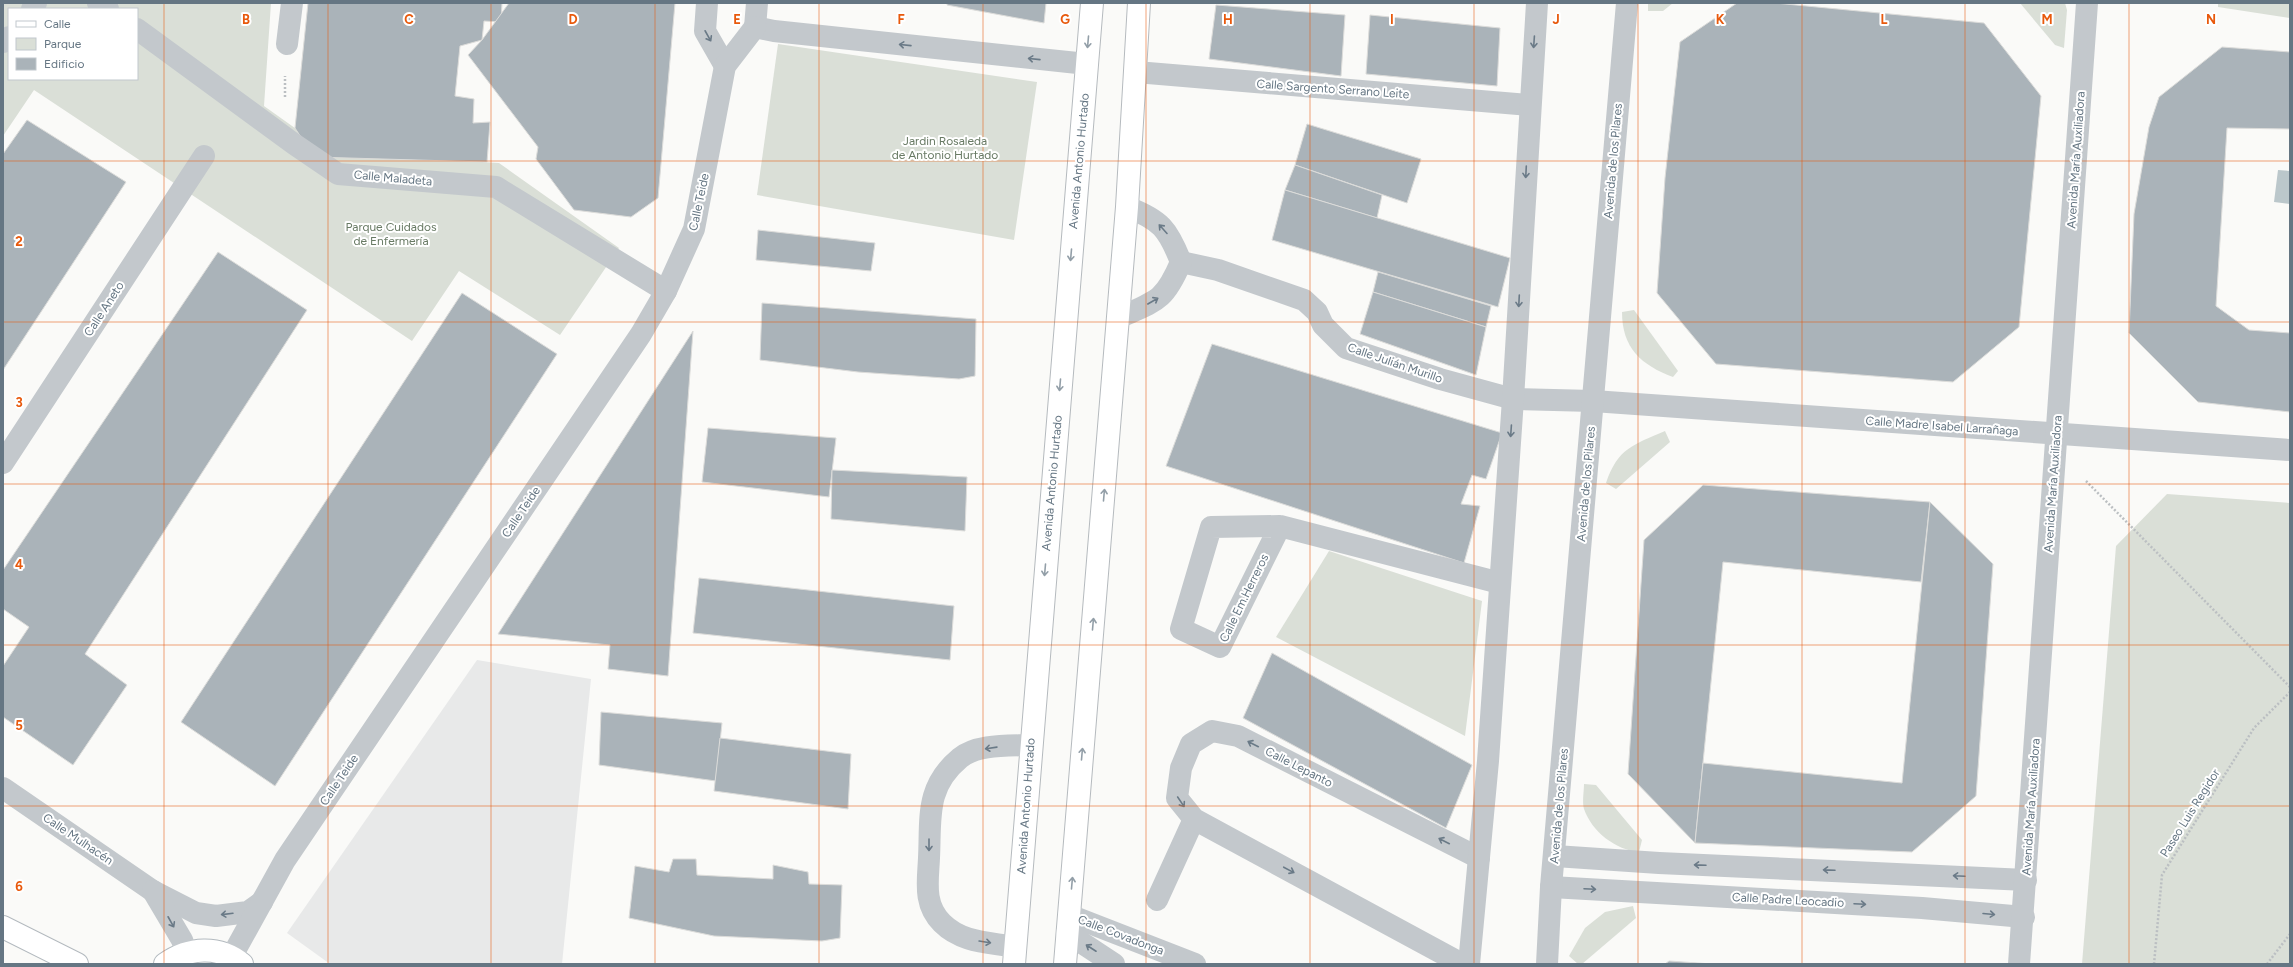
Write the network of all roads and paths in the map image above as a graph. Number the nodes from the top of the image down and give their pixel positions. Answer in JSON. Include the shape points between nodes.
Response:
{"nodes":[{"id":1,"x":292,"y":3,"type":"edge"},
{"id":2,"x":707,"y":3,"type":"edge"},
{"id":3,"x":757,"y":3,"type":"edge"},
{"id":4,"x":1092,"y":3,"type":"edge"},
{"id":5,"x":1140,"y":3,"type":"edge"},
{"id":6,"x":1537,"y":3,"type":"edge"},
{"id":7,"x":1627,"y":3,"type":"edge"},
{"id":8,"x":2087,"y":3,"type":"edge"},
{"id":9,"x":756,"y":27,"type":"junction"},
{"id":10,"x":138,"y":30,"type":"edge"},
{"id":11,"x":287,"y":44,"type":"dead end"},
{"id":12,"x":1087,"y":64,"type":"junction"},
{"id":13,"x":725,"y":66,"type":"junction"},
{"id":14,"x":1136,"y":72,"type":"junction"},
{"id":15,"x":1530,"y":105,"type":"junction"},
{"id":16,"x":204,"y":156,"type":"dead end"},
{"id":17,"x":1127,"y":207,"type":"junction"},
{"id":18,"x":1181,"y":262,"type":"junction"},
{"id":19,"x":666,"y":291,"type":"junction"},
{"id":20,"x":1118,"y":318,"type":"junction"},
{"id":21,"x":1513,"y":399,"type":"junction"},
{"id":22,"x":1593,"y":401,"type":"junction"},
{"id":23,"x":2056,"y":442,"type":"junction"},
{"id":24,"x":2290,"y":450,"type":"edge"},
{"id":25,"x":3,"y":462,"type":"edge"},
{"id":26,"x":1280,"y":526,"type":"junction"},
{"id":27,"x":1500,"y":583,"type":"junction"},
{"id":28,"x":2290,"y":687,"type":"edge"},
{"id":29,"x":2290,"y":692,"type":"edge"},
{"id":30,"x":1030,"y":745,"type":"junction"},
{"id":31,"x":3,"y":788,"type":"edge"},
{"id":32,"x":1194,"y":819,"type":"junction"},
{"id":33,"x":1555,"y":856,"type":"junction"},
{"id":34,"x":1479,"y":858,"type":"junction"},
{"id":35,"x":2026,"y":880,"type":"junction"},
{"id":36,"x":1551,"y":888,"type":"junction"},
{"id":37,"x":153,"y":890,"type":"junction"},
{"id":38,"x":1157,"y":900,"type":"dead end"},
{"id":39,"x":262,"y":902,"type":"junction"},
{"id":40,"x":2024,"y":918,"type":"junction"},
{"id":41,"x":1068,"y":924,"type":"junction"},
{"id":42,"x":3,"y":927,"type":"edge"},
{"id":43,"x":2290,"y":934,"type":"edge"},
{"id":44,"x":187,"y":954,"type":"junction"},
{"id":45,"x":1015,"y":955,"type":"edge"},
{"id":46,"x":237,"y":960,"type":"edge"},
{"id":47,"x":77,"y":964,"type":"edge"},
{"id":48,"x":165,"y":964,"type":"edge"},
{"id":49,"x":1065,"y":964,"type":"edge"},
{"id":50,"x":1114,"y":964,"type":"edge"},
{"id":51,"x":1195,"y":964,"type":"edge"},
{"id":52,"x":1462,"y":964,"type":"edge"},
{"id":53,"x":1469,"y":964,"type":"edge"},
{"id":54,"x":1547,"y":964,"type":"edge"},
{"id":55,"x":2019,"y":964,"type":"edge"},
{"id":56,"x":2154,"y":964,"type":"edge"},
{"id":57,"x":2267,"y":964,"type":"edge"}],
"edges":[{"from":1,"to":11,"type":"street"},
{"from":2,"to":13,"type":"street","one_way":true,"via":[[705,30]]},
{"from":3,"to":9,"type":"street"},
{"from":4,"to":12,"type":"main road","name":"Avenida Antonio Hurtado","one_way":true},
{"from":5,"to":14,"type":"main road"},
{"from":6,"to":15,"type":"street","one_way":true},
{"from":7,"to":22,"type":"street","name":"Avenida de los Pilares"},
{"from":8,"to":23,"type":"street","name":"Avenida María Auxiliadora"},
{"from":12,"to":9,"type":"street","one_way":true},
{"from":9,"to":13,"type":"street"},
{"from":10,"to":19,"type":"street","name":"Calle Maladeta","via":[[338,174],[496,187]]},
{"from":12,"to":30,"type":"main road","name":"Avenida Antonio Hurtado","one_way":true},
{"from":13,"to":19,"type":"street","name":"Calle Teide","via":[[694,229]]},
{"from":14,"to":15,"type":"street","name":"Calle Sargento Serrano Leite"},
{"from":14,"to":17,"type":"main road"},
{"from":15,"to":21,"type":"street","one_way":true},
{"from":16,"to":25,"type":"street","name":"Calle Aneto"},
{"from":18,"to":17,"type":"street","one_way":true,"via":[[1172,239],[1156,221]]},
{"from":17,"to":20,"type":"main road"},
{"from":20,"to":18,"type":"street","one_way":true,"via":[[1164,295],[1172,284]]},
{"from":18,"to":21,"type":"street","name":"Calle Julián Murillo","via":[[1218,270],[1304,300],[1317,312],[1323,325],[1346,348],[1440,379]]},
{"from":19,"to":39,"type":"street","name":"Calle Teide","via":[[641,334],[285,860]]},
{"from":41,"to":20,"type":"main road","one_way":true},
{"from":21,"to":22,"type":"street","name":"Calle Julián Murillo"},
{"from":21,"to":27,"type":"street","one_way":true},
{"from":22,"to":23,"type":"street","name":"Calle Madre Isabel Larrañaga"},
{"from":22,"to":33,"type":"street","name":"Avenida de los Pilares"},
{"from":23,"to":24,"type":"street","name":"Calle Madre Isabel Larrañaga"},
{"from":23,"to":28,"type":"path"},
{"from":23,"to":35,"type":"street","name":"Avenida María Auxiliadora"},
{"from":26,"to":26,"type":"street","name":"Calle Em.Herreros","via":[[1220,647],[1181,629],[1211,527]]},
{"from":26,"to":27,"type":"street","name":"Calle Em.Herreros"},
{"from":27,"to":34,"type":"street"},
{"from":29,"to":56,"type":"path","name":"Paseo Luis Regidor","via":[[2254,728],[2162,875]]},
{"from":30,"to":45,"type":"main road","name":"Avenida Antonio Hurtado"},
{"from":30,"to":45,"type":"street","one_way":true,"via":[[978,750],[960,757],[941,780],[929,812],[926,882],[931,906],[942,923],[962,938]]},
{"from":31,"to":37,"type":"street","name":"Calle Mulhacén"},
{"from":34,"to":32,"type":"street","name":"Calle Lepanto","one_way":true,"via":[[1238,736],[1212,731],[1191,744],[1181,768],[1177,798]]},
{"from":32,"to":38,"type":"street"},
{"from":32,"to":52,"type":"street","name":"Calle Lepanto","one_way":true},
{"from":35,"to":33,"type":"street","one_way":true},
{"from":33,"to":36,"type":"street","name":"Avenida de los Pilares"},
{"from":34,"to":53,"type":"street"},
{"from":35,"to":40,"type":"street","name":"Avenida María Auxiliadora"},
{"from":36,"to":40,"type":"street","name":"Calle Padre Leocadio","one_way":true,"via":[[1922,908]]},
{"from":36,"to":54,"type":"street","name":"Avenida de los Pilares"},
{"from":39,"to":37,"type":"street","name":"Calle Mulhacén","one_way":true,"via":[[248,912],[216,916],[196,914]]},
{"from":37,"to":44,"type":"street","name":"Calle Mulhacén","one_way":true,"via":[[182,940]]},
{"from":39,"to":46,"type":"street","name":"Calle Teide","via":[[248,928]]},
{"from":40,"to":55,"type":"street","name":"Avenida María Auxiliadora"},
{"from":41,"to":49,"type":"main road"},
{"from":50,"to":41,"type":"street","one_way":true},
{"from":41,"to":51,"type":"street","name":"Calle Covadonga"},
{"from":42,"to":47,"type":"main road"},
{"from":43,"to":57,"type":"path"},
{"from":44,"to":46,"type":"main road","via":[[214,949]]},
{"from":44,"to":48,"type":"main road","via":[[178,955]]}]}
